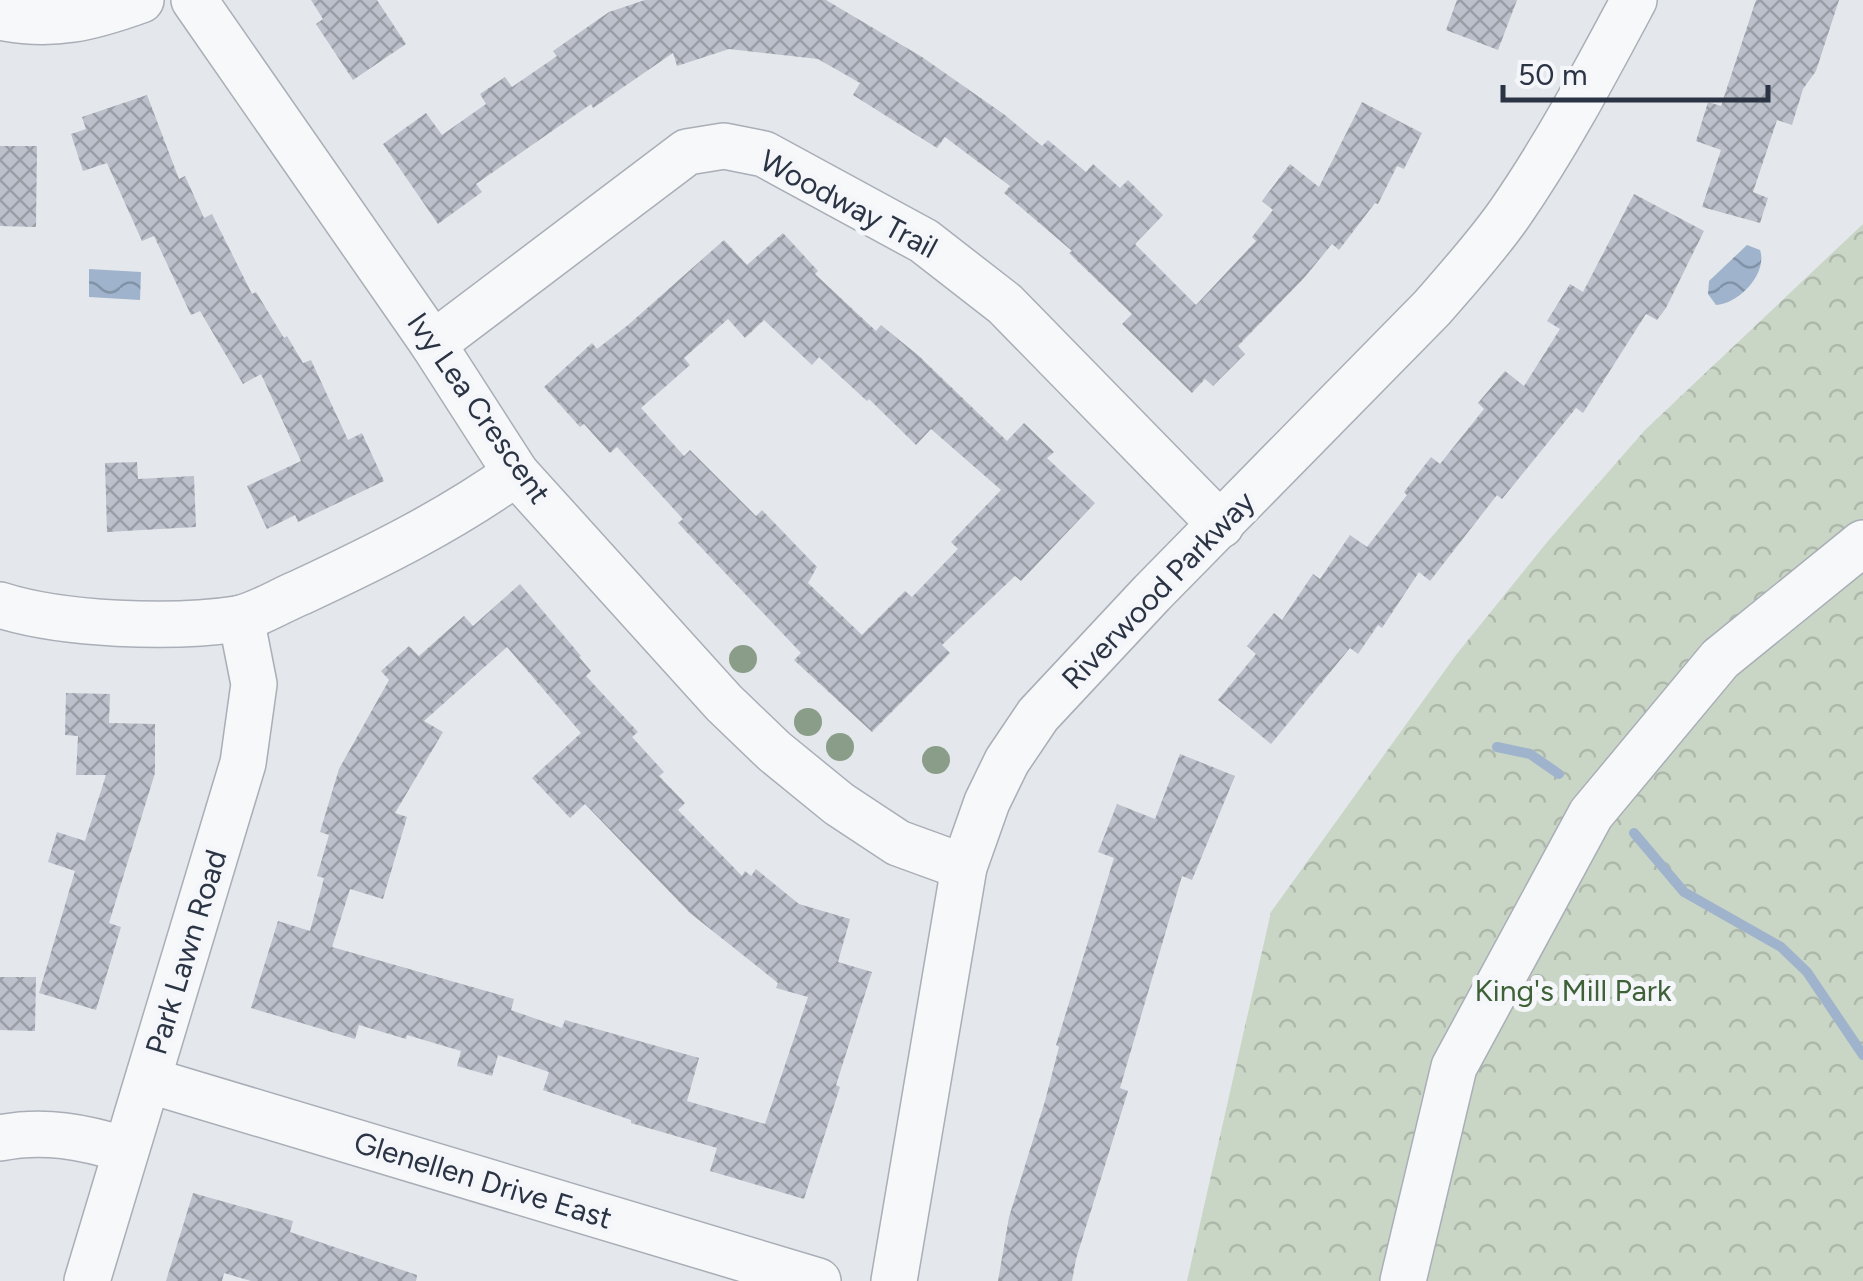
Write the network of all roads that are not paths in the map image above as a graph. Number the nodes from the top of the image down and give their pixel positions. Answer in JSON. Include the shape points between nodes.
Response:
{"nodes":[{"id":1,"x":141,"y":0,"type":"edge"},
{"id":2,"x":194,"y":0,"type":"edge"},
{"id":3,"x":1634,"y":0,"type":"edge"},
{"id":4,"x":0,"y":17,"type":"edge"},
{"id":5,"x":433,"y":344,"type":"junction"},
{"id":6,"x":516,"y":473,"type":"junction"},
{"id":7,"x":1220,"y":525,"type":"junction"},
{"id":8,"x":1863,"y":543,"type":"edge"},
{"id":9,"x":0,"y":605,"type":"edge"},
{"id":10,"x":241,"y":618,"type":"junction"},
{"id":11,"x":964,"y":866,"type":"junction"},
{"id":12,"x":148,"y":1080,"type":"junction"},
{"id":13,"x":0,"y":1138,"type":"edge"},
{"id":14,"x":126,"y":1150,"type":"junction"},
{"id":15,"x":87,"y":1281,"type":"edge"},
{"id":16,"x":818,"y":1281,"type":"edge"},
{"id":17,"x":894,"y":1281,"type":"edge"},
{"id":18,"x":1403,"y":1281,"type":"edge"}],
"edges":[{"from":1,"to":4,"type":"street","via":[[63,22]]},
{"from":2,"to":5,"type":"street","name":"Ivy Lea Crescent"},
{"from":3,"to":7,"type":"street","name":"Riverwood Parkway","via":[[1570,120],[1475,258]]},
{"from":5,"to":6,"type":"street","name":"Ivy Lea Crescent"},
{"from":5,"to":7,"type":"street","name":"Woodway Trail","via":[[687,152],[724,146],[764,154],[900,226],[962,268]]},
{"from":6,"to":10,"type":"street","via":[[408,541]]},
{"from":6,"to":11,"type":"street","name":"Ivy Lea Crescent","via":[[774,751],[898,843]]},
{"from":7,"to":11,"type":"street","name":"Riverwood Parkway","via":[[1038,715],[1007,761]]},
{"from":8,"to":18,"type":"street","via":[[1720,660],[1591,814],[1454,1067]]},
{"from":9,"to":10,"type":"street","via":[[122,622]]},
{"from":10,"to":12,"type":"street","name":"Park Lawn Road","via":[[254,684],[250,728]]},
{"from":11,"to":17,"type":"street","name":"Riverwood Parkway"},
{"from":12,"to":14,"type":"street","name":"Park Lawn Road"},
{"from":12,"to":16,"type":"street","name":"Glenellen Drive East"},
{"from":13,"to":14,"type":"street","via":[[78,1135]]},
{"from":14,"to":15,"type":"street","name":"Park Lawn Road"}]}
